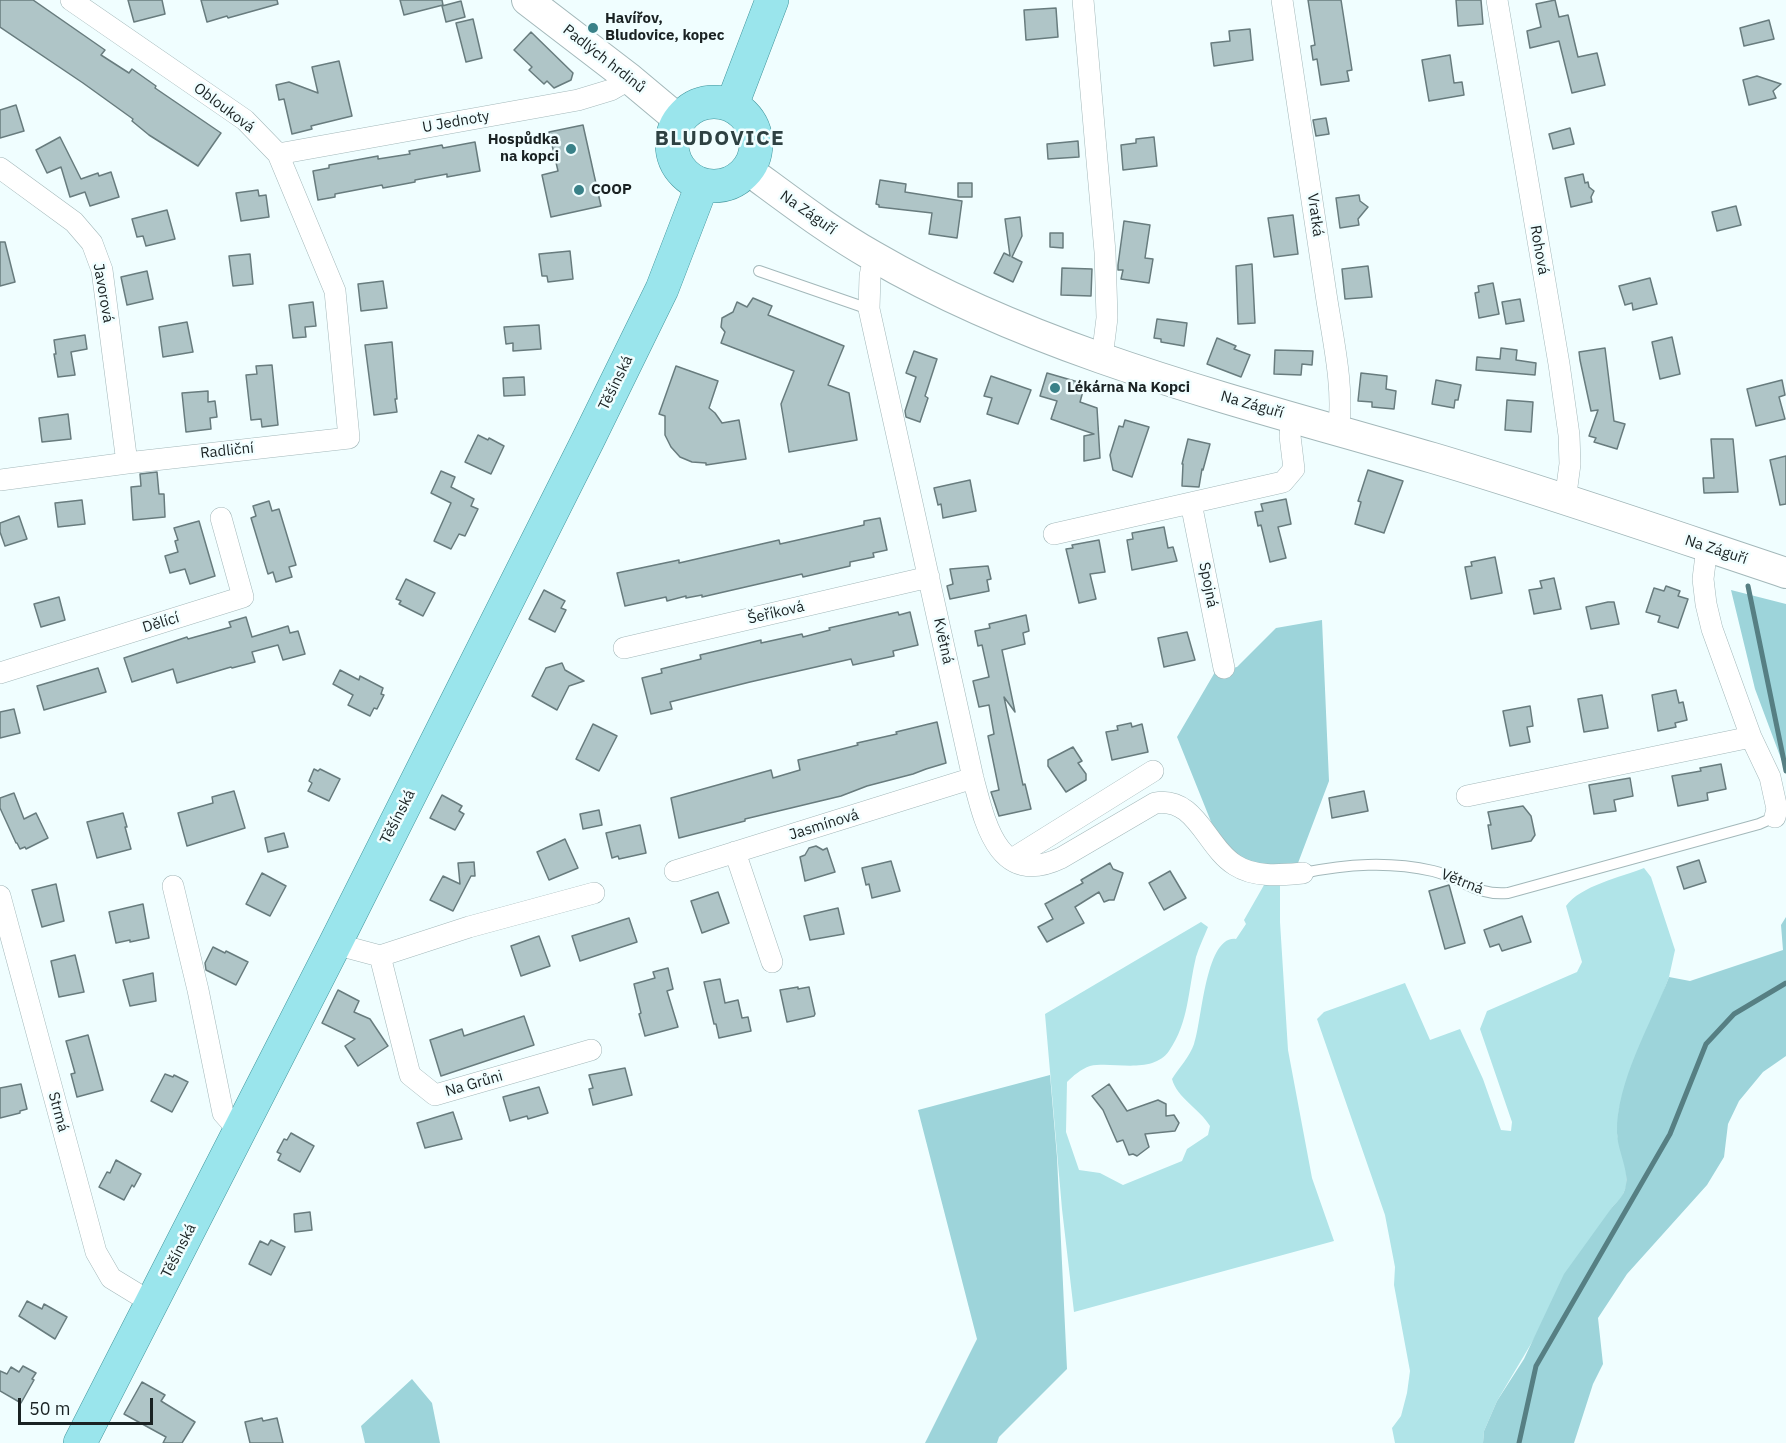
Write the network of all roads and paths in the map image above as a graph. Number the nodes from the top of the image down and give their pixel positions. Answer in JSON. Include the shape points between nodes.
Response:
{"nodes":[{"id":1,"x":71,"y":0,"type":"edge"},
{"id":2,"x":527,"y":0,"type":"edge"},
{"id":3,"x":772,"y":0,"type":"edge"},
{"id":4,"x":1083,"y":0,"type":"edge"},
{"id":5,"x":1282,"y":0,"type":"edge"},
{"id":6,"x":1497,"y":0,"type":"edge"},
{"id":7,"x":630,"y":79,"type":"junction"},
{"id":8,"x":732,"y":105,"type":"junction"},
{"id":9,"x":679,"y":120,"type":"junction"},
{"id":10,"x":278,"y":154,"type":"junction"},
{"id":11,"x":0,"y":168,"type":"edge"},
{"id":12,"x":748,"y":170,"type":"junction"},
{"id":13,"x":702,"y":185,"type":"junction"},
{"id":14,"x":874,"y":257,"type":"junction"},
{"id":15,"x":759,"y":271,"type":"dead end"},
{"id":16,"x":869,"y":309,"type":"junction"},
{"id":17,"x":339,"y":332,"type":"joint"},
{"id":18,"x":1102,"y":358,"type":"junction"},
{"id":19,"x":1292,"y":417,"type":"junction"},
{"id":20,"x":1338,"y":430,"type":"junction"},
{"id":21,"x":127,"y":463,"type":"junction"},
{"id":22,"x":0,"y":480,"type":"edge"},
{"id":23,"x":1565,"y":501,"type":"junction"},
{"id":24,"x":1191,"y":502,"type":"junction"},
{"id":25,"x":221,"y":518,"type":"dead end"},
{"id":26,"x":1054,"y":534,"type":"dead end"},
{"id":27,"x":1707,"y":547,"type":"junction"},
{"id":28,"x":1786,"y":573,"type":"edge"},
{"id":29,"x":929,"y":577,"type":"junction"},
{"id":30,"x":624,"y":648,"type":"dead end"},
{"id":31,"x":1224,"y":668,"type":"dead end"},
{"id":32,"x":0,"y":673,"type":"edge"},
{"id":33,"x":1751,"y":737,"type":"junction"},
{"id":34,"x":1153,"y":771,"type":"dead end"},
{"id":35,"x":973,"y":778,"type":"junction"},
{"id":36,"x":1467,"y":796,"type":"dead end"},
{"id":37,"x":1774,"y":817,"type":"joint"},
{"id":38,"x":735,"y":852,"type":"junction"},
{"id":39,"x":1012,"y":859,"type":"junction"},
{"id":40,"x":675,"y":871,"type":"dead end"},
{"id":41,"x":1303,"y":873,"type":"joint"},
{"id":42,"x":174,"y":886,"type":"dead end"},
{"id":43,"x":594,"y":893,"type":"dead end"},
{"id":44,"x":0,"y":896,"type":"edge"},
{"id":45,"x":335,"y":944,"type":"junction"},
{"id":46,"x":380,"y":956,"type":"junction"},
{"id":47,"x":772,"y":962,"type":"dead end"},
{"id":48,"x":591,"y":1050,"type":"dead end"},
{"id":49,"x":239,"y":1131,"type":"junction"},
{"id":50,"x":152,"y":1303,"type":"junction"},
{"id":51,"x":80,"y":1443,"type":"edge"}],
"edges":[{"from":1,"to":10,"type":"street","name":"Oblouková","via":[[245,120]]},
{"from":2,"to":7,"type":"street","name":"Padlých hrdinů"},
{"from":3,"to":8,"type":"main road"},
{"from":4,"to":18,"type":"street","via":[[1105,252],[1107,318]]},
{"from":5,"to":20,"type":"street","name":"Vratká","via":[[1340,398]]},
{"from":6,"to":23,"type":"street","name":"Rohová","via":[[1569,435]]},
{"from":7,"to":9,"type":"street","name":"Padlých hrdinů"},
{"from":7,"to":10,"type":"street","name":"U Jednoty","via":[[611,90],[578,100]]},
{"from":8,"to":9,"type":"main road","via":[[713,101],[694,106]]},
{"from":8,"to":12,"type":"main road","via":[[747,117],[756,134],[756,153]]},
{"from":9,"to":13,"type":"main road","via":[[672,138],[674,158],[685,175]]},
{"from":10,"to":17,"type":"street","name":"Oblouková","via":[[334,291]]},
{"from":11,"to":21,"type":"street","name":"Javorová","via":[[74,222],[92,243],[102,270]]},
{"from":12,"to":13,"type":"main road","via":[[734,182],[715,187]]},
{"from":12,"to":14,"type":"street","name":"Na Záguří"},
{"from":13,"to":45,"type":"main road","name":"Těšínská","via":[[662,289]]},
{"from":14,"to":16,"type":"street","name":"Květná"},
{"from":14,"to":18,"type":"street","name":"Na Záguří","via":[[981,310]]},
{"from":15,"to":16,"type":"lane"},
{"from":16,"to":29,"type":"street","name":"Květná"},
{"from":17,"to":21,"type":"street","name":"Radliční","via":[[349,438]]},
{"from":18,"to":19,"type":"street","name":"Na Záguří"},
{"from":19,"to":20,"type":"street","name":"Na Záguří"},
{"from":19,"to":24,"type":"street","via":[[1294,470],[1283,482]]},
{"from":20,"to":23,"type":"street","name":"Na Záguří"},
{"from":21,"to":22,"type":"street","name":"Radliční"},
{"from":23,"to":27,"type":"street","name":"Na Záguří"},
{"from":24,"to":26,"type":"street"},
{"from":24,"to":31,"type":"street","name":"Spojná"},
{"from":25,"to":32,"type":"street","name":"Dělící","via":[[243,597]]},
{"from":27,"to":28,"type":"street","name":"Na Záguří"},
{"from":27,"to":33,"type":"street","name":"Větrná","via":[[1703,572],[1712,630]]},
{"from":29,"to":30,"type":"street","name":"Šeříková"},
{"from":29,"to":35,"type":"street","name":"Květná"},
{"from":33,"to":36,"type":"street"},
{"from":33,"to":37,"type":"street","name":"Větrná","via":[[1770,777],[1777,808]]},
{"from":34,"to":39,"type":"street"},
{"from":35,"to":38,"type":"street","name":"Jasmínová"},
{"from":35,"to":39,"type":"street","name":"Květná","via":[[989,834]]},
{"from":37,"to":41,"type":"lane","name":"Větrná","via":[[1508,893],[1490,894],[1434,871],[1395,866],[1351,865]]},
{"from":38,"to":40,"type":"street","name":"Jasmínová"},
{"from":38,"to":47,"type":"street"},
{"from":39,"to":41,"type":"street","name":"Větrná","via":[[1030,865],[1053,862],[1155,803],[1171,802],[1186,810],[1225,857],[1240,868],[1267,875]]},
{"from":42,"to":49,"type":"street","via":[[223,1113]]},
{"from":43,"to":46,"type":"street"},
{"from":44,"to":50,"type":"street","name":"Strmá","via":[[96,1252],[111,1278]]},
{"from":45,"to":46,"type":"street"},
{"from":45,"to":49,"type":"main road","name":"Těšínská"},
{"from":46,"to":48,"type":"street","name":"Na Grůni","via":[[410,1075],[435,1095]]},
{"from":49,"to":50,"type":"main road","name":"Těšínská"},
{"from":50,"to":51,"type":"main road","name":"Těšínská"}]}
